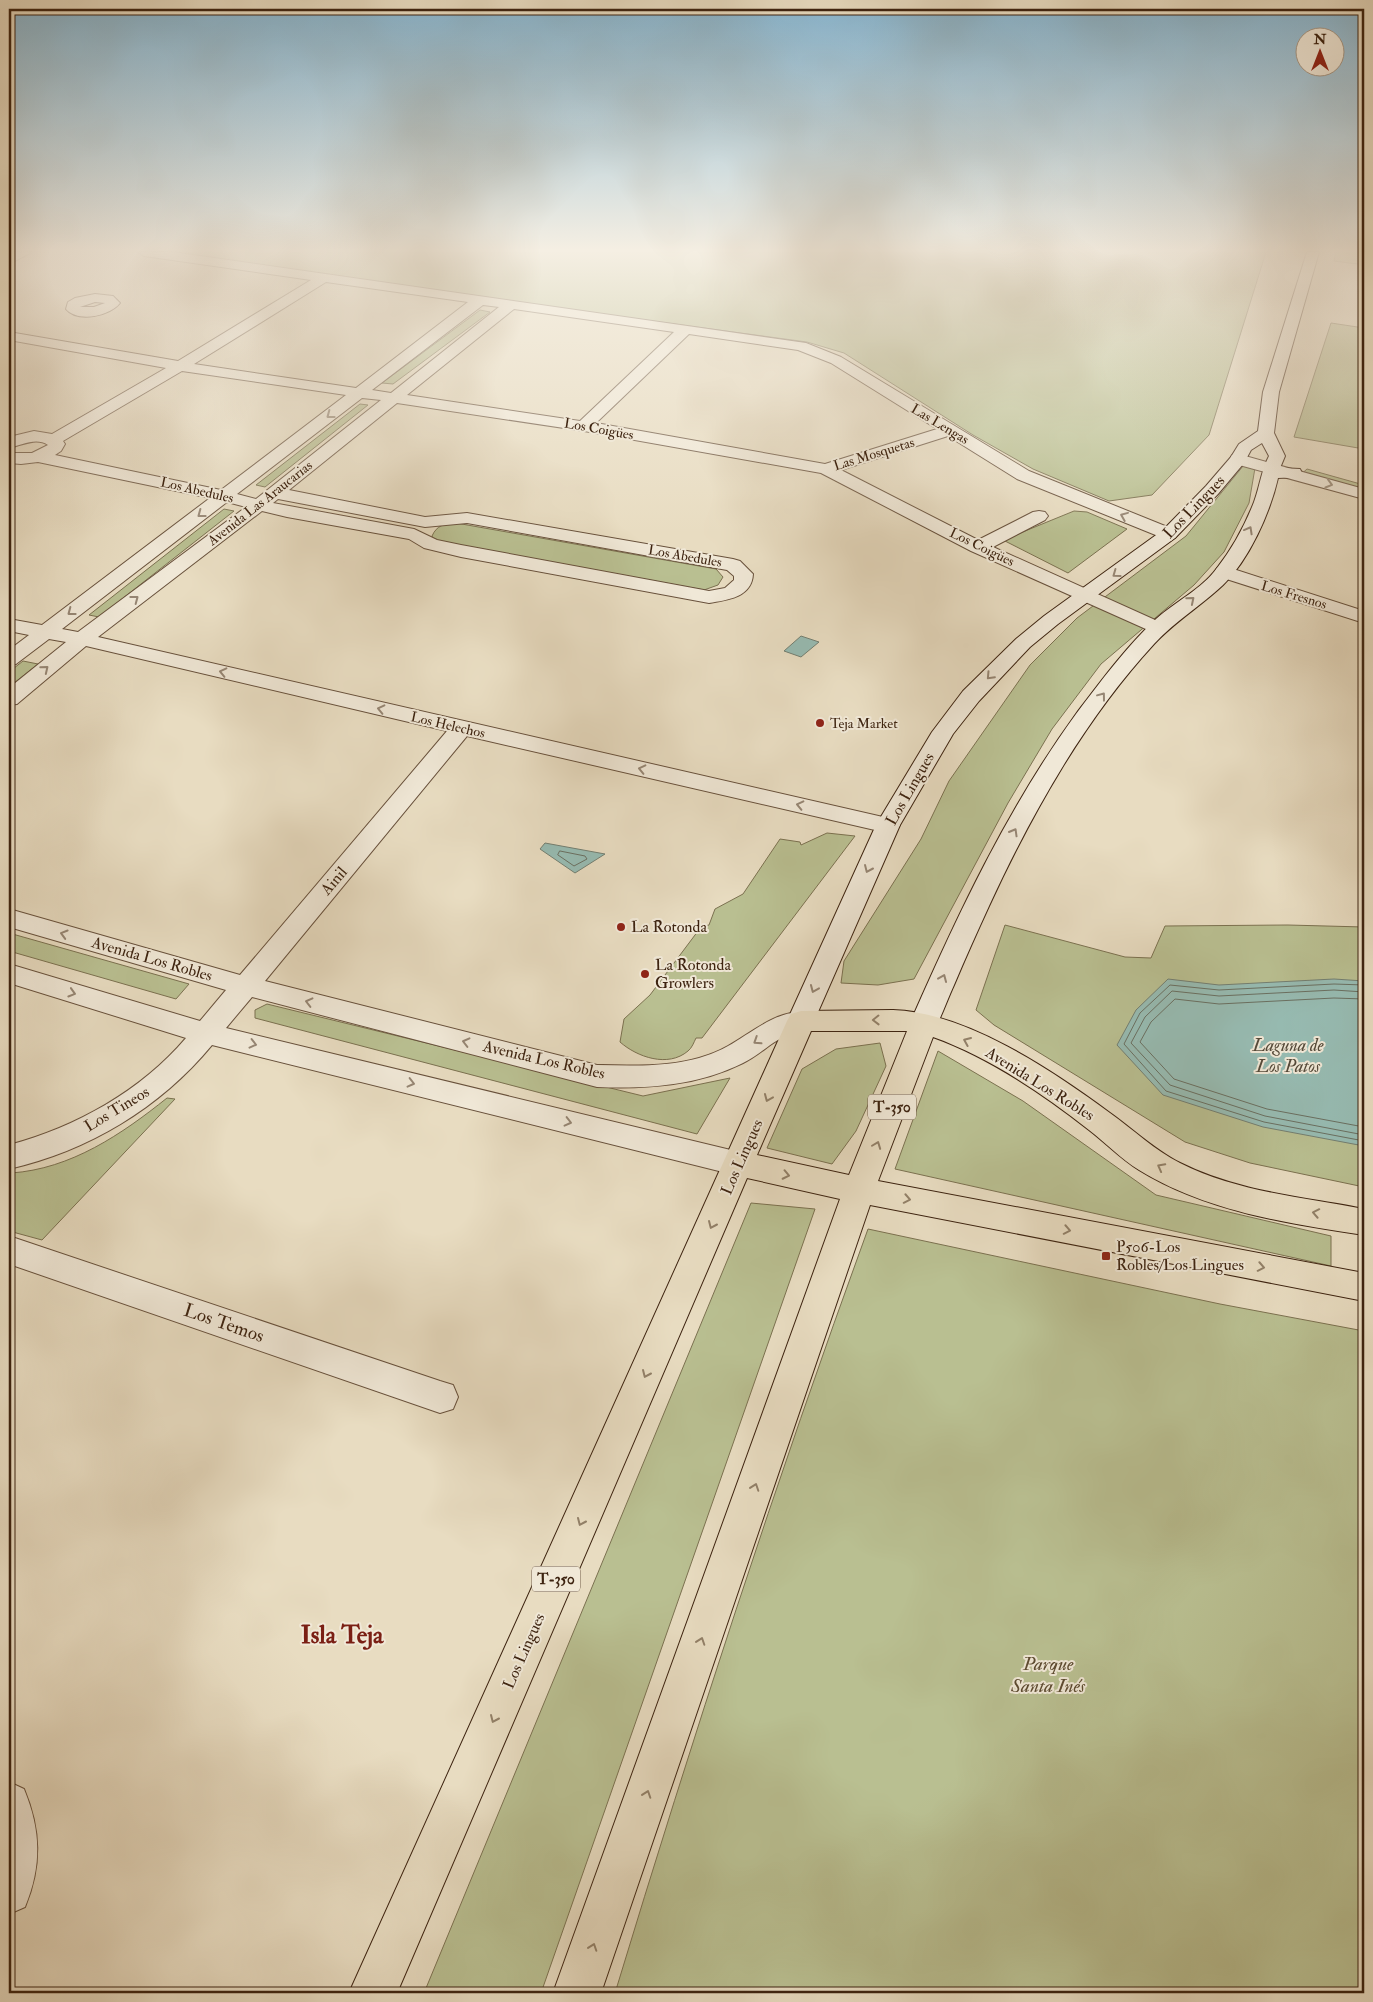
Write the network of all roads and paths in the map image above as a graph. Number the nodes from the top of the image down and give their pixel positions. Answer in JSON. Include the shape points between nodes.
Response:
{"nodes":[{"id":1,"x":63,"y":345,"type":"edge"},
{"id":2,"x":213,"y":345,"type":"edge"},
{"id":3,"x":421,"y":345,"type":"edge"},
{"id":4,"x":460,"y":345,"type":"edge"},
{"id":5,"x":669,"y":345,"type":"edge"},
{"id":6,"x":797,"y":345,"type":"edge"},
{"id":7,"x":1285,"y":345,"type":"edge"},
{"id":8,"x":180,"y":366,"type":"junction"},
{"id":9,"x":359,"y":393,"type":"junction"},
{"id":10,"x":394,"y":398,"type":"junction"},
{"id":11,"x":584,"y":426,"type":"junction"},
{"id":12,"x":951,"y":430,"type":"junction"},
{"id":13,"x":1266,"y":433,"type":"junction"},
{"id":14,"x":53,"y":440,"type":"junction"},
{"id":15,"x":9,"y":443,"type":"edge"},
{"id":16,"x":1242,"y":453,"type":"junction"},
{"id":17,"x":40,"y":457,"type":"junction"},
{"id":18,"x":9,"y":458,"type":"edge"},
{"id":19,"x":1272,"y":466,"type":"junction"},
{"id":20,"x":826,"y":469,"type":"junction"},
{"id":21,"x":1364,"y":481,"type":"edge"},
{"id":22,"x":275,"y":493,"type":"junction"},
{"id":23,"x":1364,"y":494,"type":"edge"},
{"id":24,"x":225,"y":496,"type":"junction"},
{"id":25,"x":259,"y":505,"type":"junction"},
{"id":26,"x":1039,"y":516,"type":"dead end"},
{"id":27,"x":420,"y":528,"type":"junction"},
{"id":28,"x":1169,"y":534,"type":"junction"},
{"id":29,"x":978,"y":547,"type":"junction"},
{"id":30,"x":1224,"y":572,"type":"junction"},
{"id":31,"x":1086,"y":596,"type":"junction"},
{"id":32,"x":1364,"y":617,"type":"edge"},
{"id":33,"x":9,"y":625,"type":"edge"},
{"id":34,"x":1157,"y":628,"type":"junction"},
{"id":35,"x":44,"y":633,"type":"junction"},
{"id":36,"x":82,"y":639,"type":"junction"},
{"id":37,"x":9,"y":660,"type":"edge"},
{"id":38,"x":9,"y":699,"type":"edge"},
{"id":39,"x":462,"y":728,"type":"junction"},
{"id":40,"x":888,"y":825,"type":"junction"},
{"id":41,"x":9,"y":918,"type":"edge"},
{"id":42,"x":9,"y":973,"type":"edge"},
{"id":43,"x":245,"y":986,"type":"junction"},
{"id":44,"x":801,"y":1021,"type":"junction"},
{"id":45,"x":924,"y":1023,"type":"junction"},
{"id":46,"x":205,"y":1033,"type":"junction"},
{"id":47,"x":9,"y":1157,"type":"edge"},
{"id":48,"x":739,"y":1164,"type":"junction"},
{"id":49,"x":859,"y":1190,"type":"junction"},
{"id":50,"x":1364,"y":1222,"type":"edge"},
{"id":51,"x":9,"y":1250,"type":"edge"},
{"id":52,"x":1364,"y":1287,"type":"edge"},
{"id":53,"x":440,"y":1397,"type":"dead end"},
{"id":54,"x":9,"y":1804,"type":"edge"},
{"id":55,"x":9,"y":1891,"type":"edge"},
{"id":56,"x":373,"y":1993,"type":"edge"},
{"id":57,"x":577,"y":1993,"type":"edge"}],
"edges":[{"from":1,"to":8,"type":"street","name":"Los Coigües"},
{"from":2,"to":8,"type":"street"},
{"from":3,"to":9,"type":"street","name":"Avenida Las Araucarias"},
{"from":4,"to":10,"type":"street","name":"Avenida Las Araucarias"},
{"from":5,"to":11,"type":"street"},
{"from":6,"to":12,"type":"street","name":"Las Lengas","via":[[836,360]]},
{"from":7,"to":13,"type":"street","via":[[1271,392]]},
{"from":8,"to":9,"type":"street","name":"Los Coigües"},
{"from":8,"to":14,"type":"street"},
{"from":9,"to":10,"type":"street","name":"Los Coigües"},
{"from":9,"to":24,"type":"street","name":"Avenida Las Araucarias","one_way":true},
{"from":10,"to":11,"type":"street","name":"Los Coigües"},
{"from":10,"to":22,"type":"street","name":"Avenida Las Araucarias"},
{"from":11,"to":20,"type":"street","name":"Los Coigües"},
{"from":12,"to":20,"type":"street","name":"Las Mosquetas"},
{"from":28,"to":12,"type":"street","name":"Las Lengas","one_way":true,"via":[[1023,475]]},
{"from":13,"to":16,"type":"street","name":"Los Lingues"},
{"from":13,"to":19,"type":"street"},
{"from":14,"to":15,"type":"street","via":[[30,437]]},
{"from":14,"to":17,"type":"street","via":[[57,444],[55,448]]},
{"from":16,"to":19,"type":"street"},
{"from":16,"to":28,"type":"street","name":"Los Lingues"},
{"from":17,"to":18,"type":"street","name":"Los Abedules"},
{"from":17,"to":24,"type":"street","name":"Los Abedules"},
{"from":19,"to":21,"type":"street"},
{"from":19,"to":23,"type":"street","one_way":true,"via":[[1279,472]]},
{"from":30,"to":19,"type":"street","one_way":true,"via":[[1258,513]]},
{"from":20,"to":29,"type":"street","name":"Los Coigües"},
{"from":22,"to":25,"type":"street","name":"Avenida Las Araucarias"},
{"from":22,"to":27,"type":"street","name":"Los Abedules"},
{"from":24,"to":25,"type":"street","name":"Los Abedules"},
{"from":24,"to":35,"type":"street","name":"Avenida Las Araucarias","one_way":true},
{"from":25,"to":27,"type":"street","name":"Los Abedules"},
{"from":36,"to":25,"type":"street","name":"Avenida Las Araucarias","one_way":true},
{"from":26,"to":29,"type":"street"},
{"from":27,"to":27,"type":"street","name":"Los Abedules","via":[[431,544],[709,597],[729,593],[742,585],[744,579],[744,574],[733,565],[467,518]]},
{"from":28,"to":31,"type":"street","name":"Los Lingues","one_way":true},
{"from":29,"to":31,"type":"street","name":"Los Coigües"},
{"from":30,"to":32,"type":"street","name":"Los Fresnos"},
{"from":34,"to":30,"type":"street","one_way":true},
{"from":31,"to":34,"type":"street","name":"Los Coigües"},
{"from":31,"to":40,"type":"street","name":"Los Lingues","one_way":true,"via":[[1023,643],[971,696],[943,732]]},
{"from":33,"to":35,"type":"street","name":"Los Helechos"},
{"from":45,"to":34,"type":"street","one_way":true,"via":[[965,928],[1046,775],[1088,714]]},
{"from":35,"to":36,"type":"street","name":"Los Helechos"},
{"from":35,"to":37,"type":"street","name":"Avenida Las Araucarias"},
{"from":38,"to":36,"type":"street","name":"Avenida Las Araucarias","one_way":true},
{"from":39,"to":36,"type":"street","name":"Los Helechos","one_way":true},
{"from":40,"to":39,"type":"street","name":"Los Helechos","one_way":true},
{"from":39,"to":43,"type":"street","name":"Ainil"},
{"from":40,"to":44,"type":"street","name":"Los Lingues","one_way":true},
{"from":43,"to":41,"type":"street","name":"Avenida Los Robles","one_way":true},
{"from":42,"to":46,"type":"street","one_way":true},
{"from":44,"to":43,"type":"street","name":"Avenida Los Robles","one_way":true,"via":[[768,1033],[734,1056],[685,1072],[656,1076],[598,1076]]},
{"from":43,"to":46,"type":"street","name":"Ainil"},
{"from":45,"to":44,"type":"main road","name":"Avenida Los Robles","one_way":true,"via":[[894,1020]]},
{"from":44,"to":48,"type":"main road","name":"Los Lingues","number":"T-350","one_way":true},
{"from":49,"to":45,"type":"main road","number":"T-350","one_way":true},
{"from":50,"to":45,"type":"main road","name":"Avenida Los Robles","one_way":true,"via":[[1237,1198],[1176,1175],[1127,1145],[1107,1127],[1012,1063]]},
{"from":46,"to":47,"type":"street","name":"Los Tineos","via":[[174,1068],[134,1102],[102,1122],[62,1140]]},
{"from":46,"to":48,"type":"street","one_way":true},
{"from":48,"to":49,"type":"main road","one_way":true},
{"from":48,"to":56,"type":"main road","name":"Los Lingues","number":"T-350","one_way":true},
{"from":49,"to":52,"type":"main road","one_way":true},
{"from":57,"to":49,"type":"main road","number":"T-350","one_way":true},
{"from":51,"to":53,"type":"street","name":"Los Temos"},
{"from":54,"to":55,"type":"street","via":[[17,1848]]}]}
